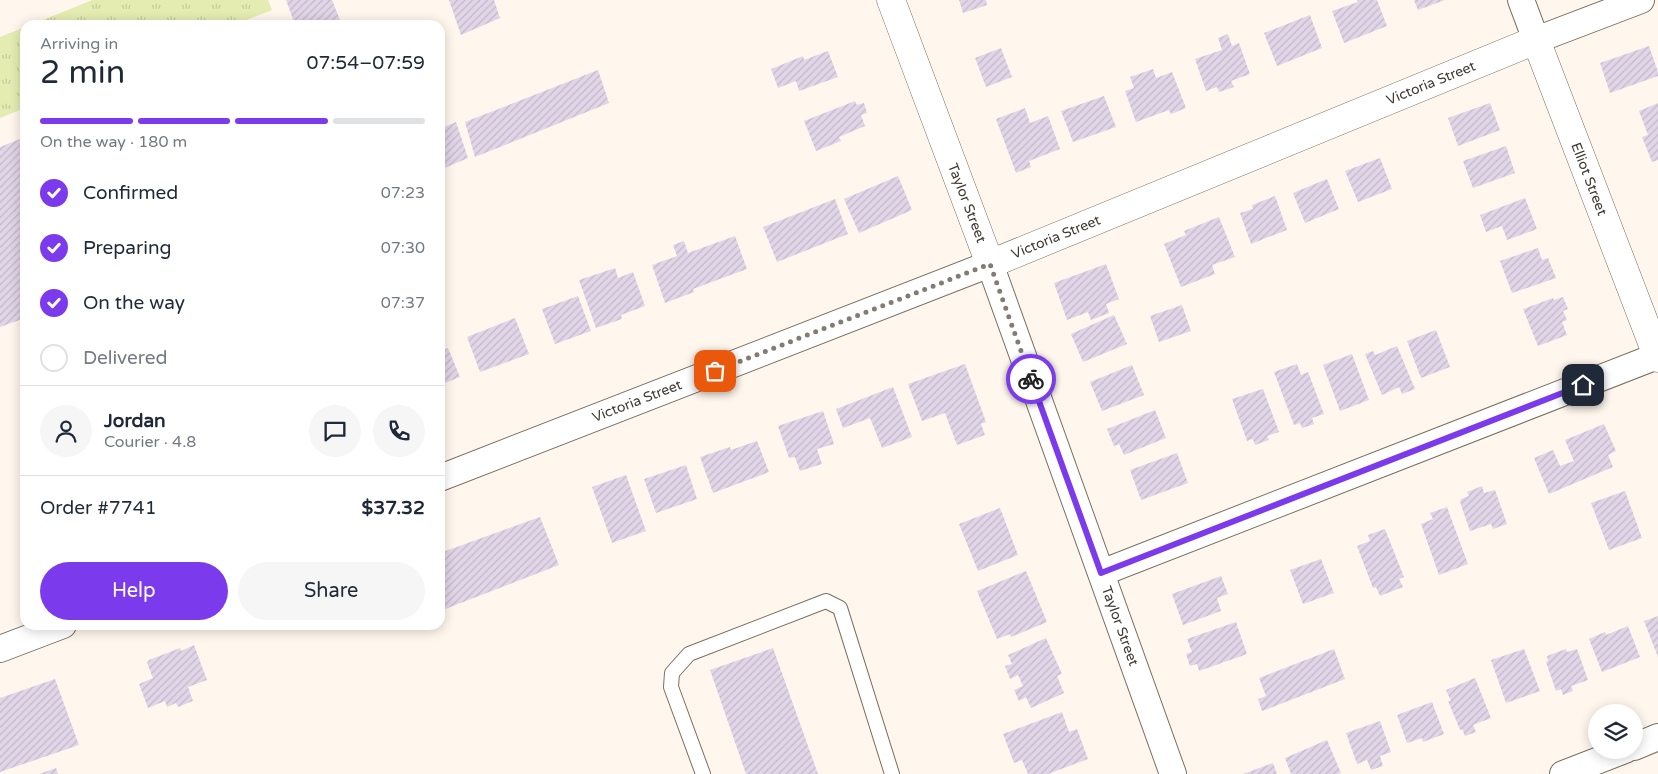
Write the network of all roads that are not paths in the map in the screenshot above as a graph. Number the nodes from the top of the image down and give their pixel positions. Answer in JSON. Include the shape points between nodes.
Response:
{"nodes":[{"id":1,"x":891,"y":0,"type":"edge"},
{"id":2,"x":1521,"y":0,"type":"edge"},
{"id":3,"x":1641,"y":0,"type":"edge"},
{"id":4,"x":1536,"y":40,"type":"junction"},
{"id":5,"x":990,"y":264,"type":"junction"},
{"id":6,"x":1658,"y":357,"type":"edge"},
{"id":7,"x":445,"y":476,"type":"edge"},
{"id":8,"x":1101,"y":573,"type":"junction"},
{"id":9,"x":50,"y":630,"type":"edge"},
{"id":10,"x":0,"y":650,"type":"edge"},
{"id":11,"x":1658,"y":737,"type":"edge"},
{"id":12,"x":1643,"y":743,"type":"edge"},
{"id":13,"x":1601,"y":759,"type":"edge"},
{"id":14,"x":703,"y":774,"type":"edge"},
{"id":15,"x":892,"y":774,"type":"edge"},
{"id":16,"x":1173,"y":774,"type":"edge"},
{"id":17,"x":1562,"y":774,"type":"edge"}],
"edges":[{"from":1,"to":5,"type":"street","name":"Taylor Street"},
{"from":2,"to":4,"type":"street","name":"Elliot Street"},
{"from":3,"to":4,"type":"street","name":"Victoria Street"},
{"from":4,"to":5,"type":"street","name":"Victoria Street"},
{"from":4,"to":6,"type":"street","name":"Elliot Street"},
{"from":5,"to":7,"type":"street","name":"Victoria Street"},
{"from":5,"to":8,"type":"street","name":"Taylor Street"},
{"from":6,"to":8,"type":"street"},
{"from":8,"to":16,"type":"street","name":"Taylor Street"},
{"from":9,"to":10,"type":"street"},
{"from":11,"to":12,"type":"street"},
{"from":13,"to":17,"type":"street"},
{"from":14,"to":15,"type":"lane","via":[[671,687],[672,674],[689,654],[826,601],[840,608]]}]}
